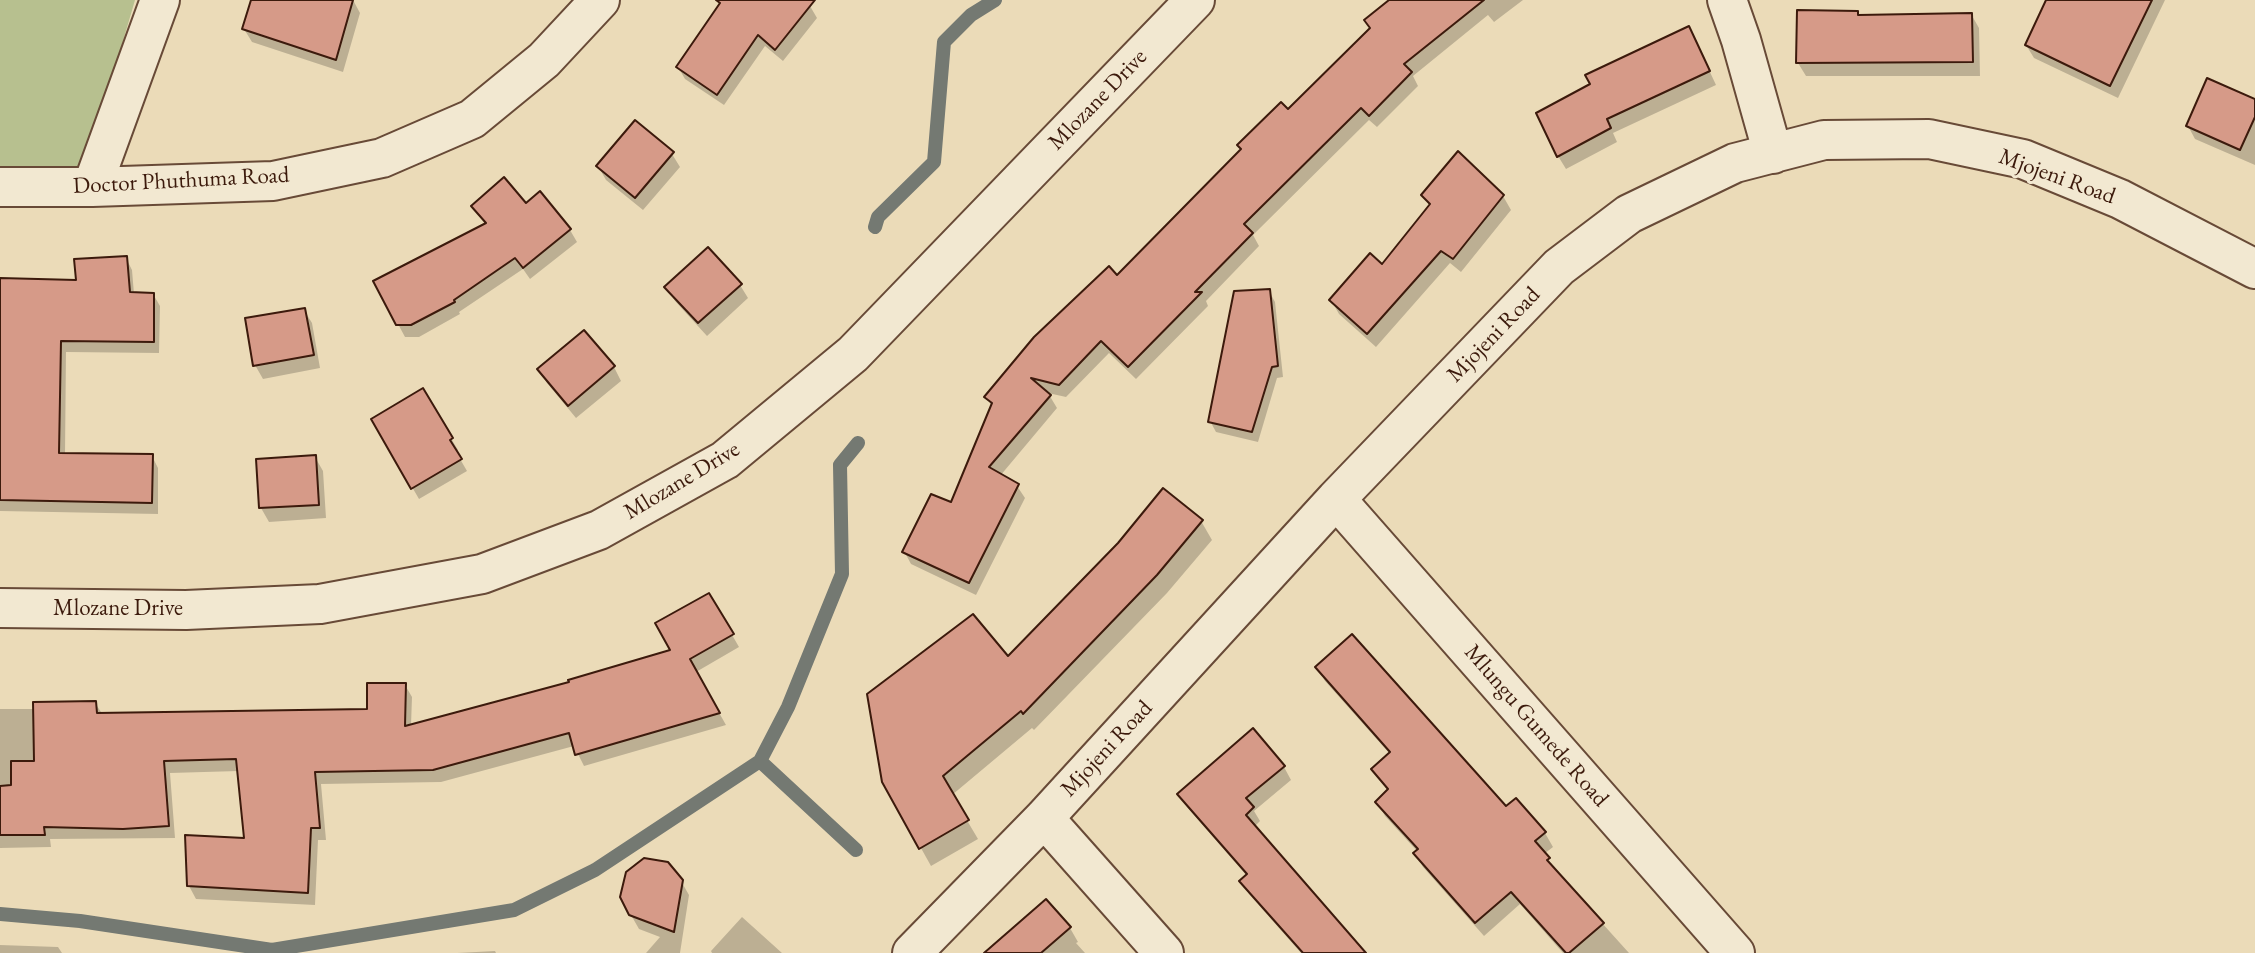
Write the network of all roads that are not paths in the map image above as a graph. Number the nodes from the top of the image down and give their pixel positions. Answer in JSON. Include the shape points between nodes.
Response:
{"nodes":[{"id":1,"x":160,"y":0,"type":"edge"},
{"id":2,"x":600,"y":0,"type":"edge"},
{"id":3,"x":1195,"y":0,"type":"edge"},
{"id":4,"x":1727,"y":0,"type":"edge"},
{"id":5,"x":1773,"y":154,"type":"junction"},
{"id":6,"x":0,"y":187,"type":"edge"},
{"id":7,"x":92,"y":187,"type":"junction"},
{"id":8,"x":2255,"y":268,"type":"edge"},
{"id":9,"x":1336,"y":499,"type":"junction"},
{"id":10,"x":0,"y":608,"type":"edge"},
{"id":11,"x":1044,"y":818,"type":"junction"},
{"id":12,"x":912,"y":953,"type":"edge"},
{"id":13,"x":1164,"y":953,"type":"edge"},
{"id":14,"x":1735,"y":953,"type":"edge"}],
"edges":[{"from":1,"to":7,"type":"street"},
{"from":2,"to":7,"type":"street","name":"Doctor Phuthuma Road","via":[[544,60],[472,119],[382,158],[273,181]]},
{"from":3,"to":10,"type":"street","name":"Mlozane Drive","via":[[853,354],[725,460],[598,530],[482,574],[320,604],[186,610]]},
{"from":4,"to":5,"type":"street"},
{"from":5,"to":8,"type":"street","name":"Mjojeni Road","via":[[1824,140],[1929,139],[2022,159],[2120,200]]},
{"from":5,"to":9,"type":"street","name":"Mjojeni Road","via":[[1735,163],[1629,214],[1559,267]]},
{"from":6,"to":7,"type":"street","name":"Doctor Phuthuma Road"},
{"from":9,"to":11,"type":"street","name":"Mjojeni Road"},
{"from":9,"to":14,"type":"street","name":"Mlungu Gumede Road"},
{"from":11,"to":12,"type":"street","name":"Mjojeni Road"},
{"from":11,"to":13,"type":"street"}]}
